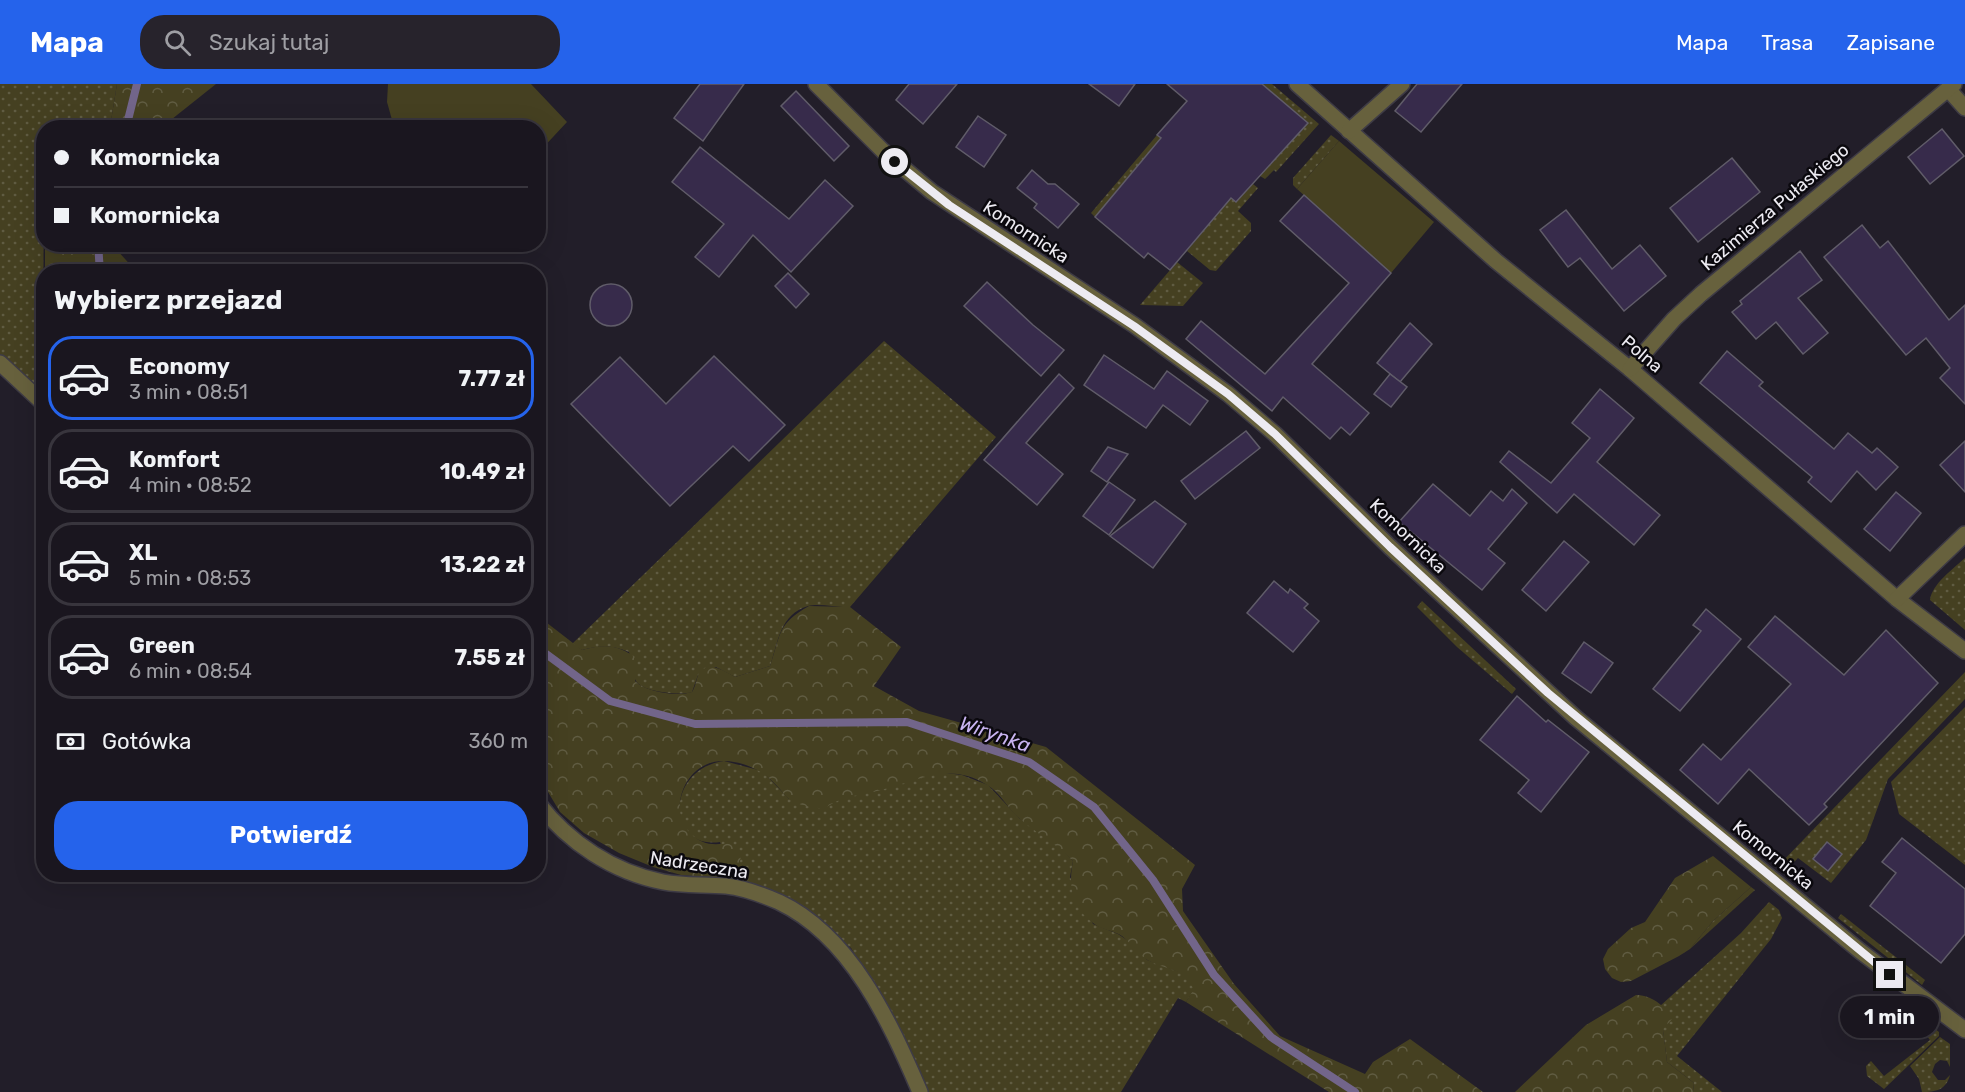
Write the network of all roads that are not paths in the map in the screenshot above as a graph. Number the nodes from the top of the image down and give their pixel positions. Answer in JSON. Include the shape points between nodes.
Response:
{"nodes":[{"id":1,"x":816,"y":84,"type":"edge"},
{"id":2,"x":1297,"y":84,"type":"edge"},
{"id":3,"x":1402,"y":84,"type":"edge"},
{"id":4,"x":1951,"y":86,"type":"edge"},
{"id":5,"x":1965,"y":108,"type":"edge"},
{"id":6,"x":1349,"y":131,"type":"junction"},
{"id":7,"x":0,"y":363,"type":"edge"},
{"id":8,"x":1630,"y":369,"type":"junction"},
{"id":9,"x":36,"y":397,"type":"edge"},
{"id":10,"x":1965,"y":534,"type":"edge"},
{"id":11,"x":1897,"y":599,"type":"junction"},
{"id":12,"x":1965,"y":651,"type":"edge"},
{"id":13,"x":546,"y":812,"type":"edge"},
{"id":14,"x":1965,"y":1030,"type":"edge"},
{"id":15,"x":920,"y":1092,"type":"edge"}],
"edges":[{"from":1,"to":14,"type":"street","name":"Komornicka","via":[[883,151],[932,192],[1134,326],[1228,394],[1576,718],[1860,951]]},
{"from":2,"to":6,"type":"street","name":"Polna"},
{"from":3,"to":6,"type":"street"},
{"from":4,"to":5,"type":"street"},
{"from":4,"to":8,"type":"street","name":"Kazimierza Pułaskiego","via":[[1694,300]]},
{"from":6,"to":8,"type":"street","name":"Polna","via":[[1496,261]]},
{"from":7,"to":9,"type":"street"},
{"from":8,"to":11,"type":"street","name":"Polna"},
{"from":10,"to":11,"type":"street"},
{"from":11,"to":12,"type":"street","name":"Polna"},
{"from":13,"to":15,"type":"street","name":"Nadrzeczna","via":[[586,850],[612,864],[663,882],[727,886],[750,892],[806,919],[838,949],[872,996]]}]}
